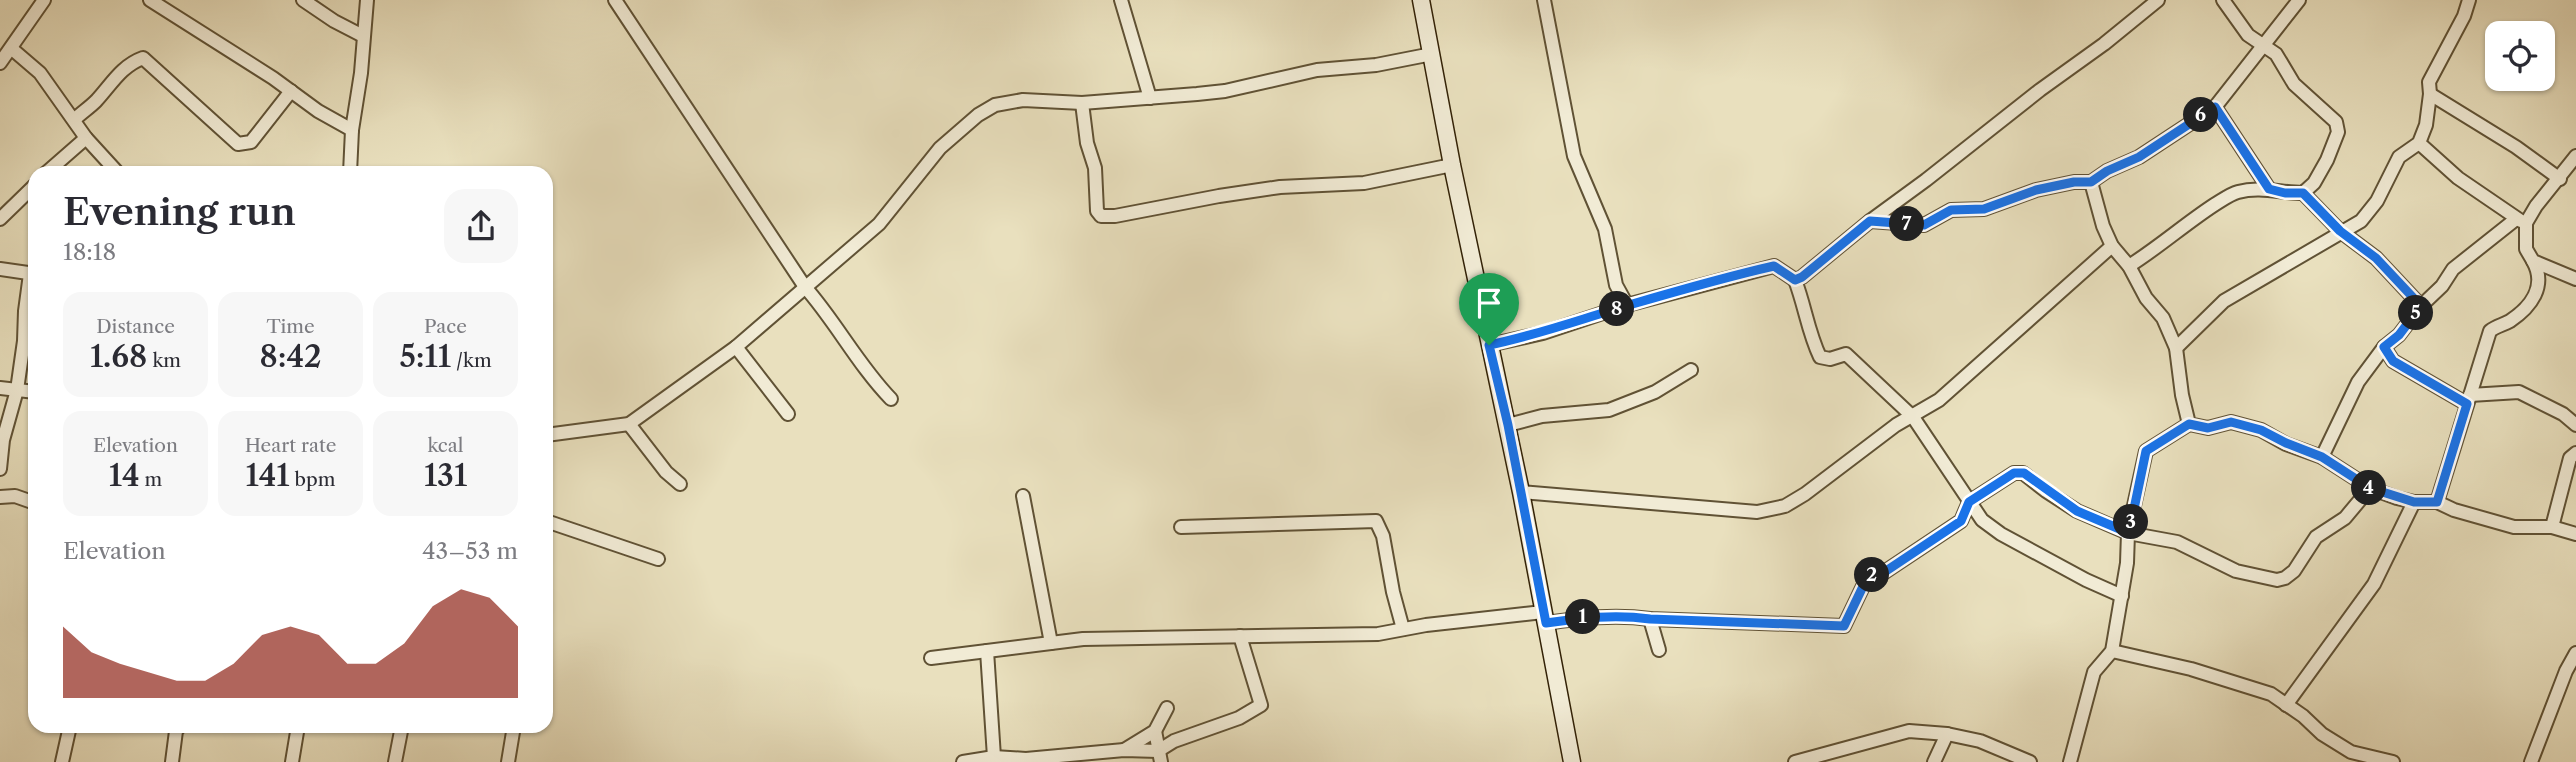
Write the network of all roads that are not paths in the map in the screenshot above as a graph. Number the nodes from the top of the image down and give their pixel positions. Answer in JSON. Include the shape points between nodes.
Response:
{"nodes":[{"id":1,"x":44,"y":0,"type":"edge"},
{"id":2,"x":150,"y":0,"type":"edge"},
{"id":3,"x":303,"y":0,"type":"edge"},
{"id":4,"x":367,"y":0,"type":"edge"},
{"id":5,"x":615,"y":0,"type":"edge"},
{"id":6,"x":1121,"y":0,"type":"edge"},
{"id":7,"x":1421,"y":0,"type":"edge"},
{"id":8,"x":1544,"y":0,"type":"edge"},
{"id":9,"x":2158,"y":0,"type":"edge"},
{"id":10,"x":2223,"y":0,"type":"edge"},
{"id":11,"x":2299,"y":0,"type":"edge"},
{"id":12,"x":2469,"y":0,"type":"edge"},
{"id":13,"x":363,"y":36,"type":"junction"},
{"id":14,"x":2263,"y":46,"type":"junction"},
{"id":15,"x":12,"y":48,"type":"junction"},
{"id":16,"x":1432,"y":54,"type":"junction"},
{"id":17,"x":0,"y":63,"type":"edge"},
{"id":18,"x":291,"y":91,"type":"junction"},
{"id":19,"x":2430,"y":94,"type":"junction"},
{"id":20,"x":1150,"y":98,"type":"junction"},
{"id":21,"x":1082,"y":103,"type":"junction"},
{"id":22,"x":2215,"y":107,"type":"junction"},
{"id":23,"x":74,"y":120,"type":"junction"},
{"id":24,"x":352,"y":130,"type":"junction"},
{"id":25,"x":86,"y":138,"type":"junction"},
{"id":26,"x":2419,"y":143,"type":"junction"},
{"id":27,"x":2576,"y":156,"type":"edge"},
{"id":28,"x":1452,"y":164,"type":"junction"},
{"id":29,"x":54,"y":166,"type":"edge"},
{"id":30,"x":112,"y":166,"type":"edge"},
{"id":31,"x":350,"y":166,"type":"edge"},
{"id":32,"x":2560,"y":179,"type":"junction"},
{"id":33,"x":2091,"y":182,"type":"junction"},
{"id":34,"x":2269,"y":189,"type":"junction"},
{"id":35,"x":28,"y":192,"type":"edge"},
{"id":36,"x":2303,"y":193,"type":"junction"},
{"id":37,"x":0,"y":219,"type":"edge"},
{"id":38,"x":1870,"y":221,"type":"junction"},
{"id":39,"x":2521,"y":221,"type":"junction"},
{"id":40,"x":2340,"y":231,"type":"junction"},
{"id":41,"x":2112,"y":246,"type":"junction"},
{"id":42,"x":2533,"y":261,"type":"junction"},
{"id":43,"x":2129,"y":266,"type":"junction"},
{"id":44,"x":0,"y":269,"type":"edge"},
{"id":45,"x":28,"y":273,"type":"edge"},
{"id":46,"x":2576,"y":279,"type":"edge"},
{"id":47,"x":1795,"y":280,"type":"junction"},
{"id":48,"x":805,"y":287,"type":"junction"},
{"id":49,"x":28,"y":295,"type":"edge"},
{"id":50,"x":1627,"y":305,"type":"junction"},
{"id":51,"x":2421,"y":306,"type":"junction"},
{"id":52,"x":1489,"y":345,"type":"junction"},
{"id":53,"x":736,"y":347,"type":"junction"},
{"id":54,"x":2384,"y":347,"type":"junction"},
{"id":55,"x":2176,"y":348,"type":"junction"},
{"id":56,"x":1691,"y":370,"type":"dead end"},
{"id":57,"x":0,"y":388,"type":"edge"},
{"id":58,"x":17,"y":390,"type":"junction"},
{"id":59,"x":28,"y":391,"type":"edge"},
{"id":60,"x":891,"y":399,"type":"dead end"},
{"id":61,"x":2469,"y":400,"type":"junction"},
{"id":62,"x":788,"y":414,"type":"dead end"},
{"id":63,"x":1913,"y":417,"type":"junction"},
{"id":64,"x":629,"y":424,"type":"junction"},
{"id":65,"x":2189,"y":424,"type":"junction"},
{"id":66,"x":1508,"y":425,"type":"junction"},
{"id":67,"x":2576,"y":425,"type":"edge"},
{"id":68,"x":553,"y":432,"type":"edge"},
{"id":69,"x":2576,"y":453,"type":"edge"},
{"id":70,"x":2322,"y":457,"type":"junction"},
{"id":71,"x":0,"y":469,"type":"edge"},
{"id":72,"x":680,"y":484,"type":"dead end"},
{"id":73,"x":2370,"y":488,"type":"junction"},
{"id":74,"x":1521,"y":492,"type":"junction"},
{"id":75,"x":1023,"y":496,"type":"dead end"},
{"id":76,"x":0,"y":497,"type":"edge"},
{"id":77,"x":28,"y":501,"type":"edge"},
{"id":78,"x":1969,"y":502,"type":"junction"},
{"id":79,"x":2414,"y":502,"type":"junction"},
{"id":80,"x":2437,"y":502,"type":"junction"},
{"id":81,"x":553,"y":523,"type":"edge"},
{"id":82,"x":1181,"y":527,"type":"dead end"},
{"id":83,"x":2552,"y":527,"type":"junction"},
{"id":84,"x":2129,"y":533,"type":"junction"},
{"id":85,"x":2576,"y":534,"type":"edge"},
{"id":86,"x":658,"y":559,"type":"dead end"},
{"id":87,"x":2122,"y":596,"type":"junction"},
{"id":88,"x":1545,"y":618,"type":"junction"},
{"id":89,"x":1650,"y":619,"type":"junction"},
{"id":90,"x":1403,"y":629,"type":"junction"},
{"id":91,"x":1240,"y":636,"type":"junction"},
{"id":92,"x":1051,"y":643,"type":"junction"},
{"id":93,"x":1659,"y":650,"type":"dead end"},
{"id":94,"x":987,"y":651,"type":"junction"},
{"id":95,"x":2112,"y":651,"type":"junction"},
{"id":96,"x":2576,"y":653,"type":"edge"},
{"id":97,"x":931,"y":658,"type":"dead end"},
{"id":98,"x":2286,"y":705,"type":"junction"},
{"id":99,"x":1167,"y":708,"type":"dead end"},
{"id":100,"x":1154,"y":731,"type":"junction"},
{"id":101,"x":68,"y":733,"type":"edge"},
{"id":102,"x":176,"y":733,"type":"edge"},
{"id":103,"x":297,"y":733,"type":"edge"},
{"id":104,"x":401,"y":733,"type":"edge"},
{"id":105,"x":513,"y":733,"type":"edge"},
{"id":106,"x":1947,"y":734,"type":"junction"},
{"id":107,"x":1124,"y":750,"type":"junction"},
{"id":108,"x":1160,"y":756,"type":"edge"},
{"id":109,"x":994,"y":757,"type":"junction"},
{"id":110,"x":1026,"y":761,"type":"edge"},
{"id":111,"x":62,"y":762,"type":"edge"},
{"id":112,"x":172,"y":762,"type":"edge"},
{"id":113,"x":292,"y":762,"type":"edge"},
{"id":114,"x":396,"y":762,"type":"edge"},
{"id":115,"x":508,"y":762,"type":"edge"},
{"id":116,"x":962,"y":762,"type":"edge"},
{"id":117,"x":1572,"y":762,"type":"edge"},
{"id":118,"x":1795,"y":762,"type":"edge"},
{"id":119,"x":1934,"y":762,"type":"edge"},
{"id":120,"x":2030,"y":762,"type":"edge"},
{"id":121,"x":2070,"y":762,"type":"edge"},
{"id":122,"x":2393,"y":762,"type":"edge"},
{"id":123,"x":2531,"y":762,"type":"edge"}],
"edges":[{"from":1,"to":15,"type":"street"},
{"from":2,"to":18,"type":"street"},
{"from":3,"to":13,"type":"street"},
{"from":4,"to":13,"type":"street"},
{"from":5,"to":48,"type":"street"},
{"from":6,"to":20,"type":"street"},
{"from":7,"to":16,"type":"main road"},
{"from":8,"to":50,"type":"street","via":[[1574,156],[1605,229],[1616,285]]},
{"from":9,"to":38,"type":"street"},
{"from":10,"to":14,"type":"street"},
{"from":11,"to":14,"type":"street"},
{"from":12,"to":19,"type":"street","via":[[2429,82]]},
{"from":13,"to":24,"type":"street"},
{"from":14,"to":22,"type":"street"},
{"from":14,"to":36,"type":"street","via":[[2276,54],[2294,83],[2336,122],[2338,132],[2327,160],[2315,183]]},
{"from":15,"to":17,"type":"street"},
{"from":15,"to":23,"type":"street","via":[[40,73]]},
{"from":16,"to":20,"type":"street","via":[[1317,70],[1225,91]]},
{"from":16,"to":28,"type":"main road"},
{"from":18,"to":23,"type":"street","via":[[251,142],[239,144],[143,58],[121,71]]},
{"from":18,"to":24,"type":"street"},
{"from":19,"to":26,"type":"street"},
{"from":19,"to":32,"type":"street"},
{"from":20,"to":21,"type":"street"},
{"from":21,"to":28,"type":"street","via":[[1101,216],[1280,187],[1364,183]]},
{"from":21,"to":48,"type":"street","via":[[1023,100],[995,105],[978,115],[940,148],[879,224]]},
{"from":22,"to":33,"type":"street"},
{"from":22,"to":34,"type":"street"},
{"from":23,"to":25,"type":"street"},
{"from":24,"to":31,"type":"street"},
{"from":25,"to":29,"type":"street"},
{"from":25,"to":30,"type":"street"},
{"from":26,"to":39,"type":"street","via":[[2458,178]]},
{"from":26,"to":40,"type":"street","via":[[2399,158],[2361,221]]},
{"from":27,"to":32,"type":"street"},
{"from":28,"to":52,"type":"main road"},
{"from":32,"to":39,"type":"street"},
{"from":33,"to":38,"type":"street","via":[[2036,190],[1984,209],[1951,210],[1924,225]]},
{"from":33,"to":41,"type":"street"},
{"from":34,"to":36,"type":"street"},
{"from":34,"to":43,"type":"street","via":[[2236,192]]},
{"from":35,"to":37,"type":"street"},
{"from":36,"to":40,"type":"street"},
{"from":38,"to":47,"type":"street"},
{"from":39,"to":42,"type":"street"},
{"from":39,"to":51,"type":"street","via":[[2453,269]]},
{"from":40,"to":51,"type":"street","via":[[2376,258]]},
{"from":40,"to":55,"type":"street","via":[[2224,301]]},
{"from":41,"to":43,"type":"street"},
{"from":41,"to":63,"type":"street","via":[[1939,400]]},
{"from":42,"to":46,"type":"street"},
{"from":42,"to":61,"type":"street","via":[[2540,283],[2526,309],[2490,331]]},
{"from":43,"to":55,"type":"street","via":[[2163,318]]},
{"from":44,"to":45,"type":"street"},
{"from":47,"to":50,"type":"street","via":[[1774,266]]},
{"from":47,"to":63,"type":"street","via":[[1820,357],[1846,354]]},
{"from":48,"to":53,"type":"street"},
{"from":48,"to":60,"type":"street"},
{"from":49,"to":58,"type":"street"},
{"from":50,"to":52,"type":"street","via":[[1543,333]]},
{"from":51,"to":54,"type":"street"},
{"from":52,"to":66,"type":"main road"},
{"from":53,"to":62,"type":"street"},
{"from":53,"to":64,"type":"street"},
{"from":54,"to":61,"type":"street","via":[[2393,361]]},
{"from":54,"to":70,"type":"street","via":[[2358,382]]},
{"from":55,"to":65,"type":"street"},
{"from":56,"to":66,"type":"street","via":[[1655,392],[1609,410],[1542,416]]},
{"from":57,"to":58,"type":"street"},
{"from":58,"to":59,"type":"street"},
{"from":58,"to":71,"type":"street","via":[[2,440]]},
{"from":61,"to":67,"type":"street","via":[[2519,392]]},
{"from":61,"to":80,"type":"street"},
{"from":63,"to":74,"type":"street","via":[[1805,494],[1784,506],[1757,512]]},
{"from":63,"to":78,"type":"street"},
{"from":64,"to":68,"type":"street"},
{"from":64,"to":72,"type":"street"},
{"from":65,"to":70,"type":"street","via":[[2208,428],[2231,422]]},
{"from":65,"to":84,"type":"street","via":[[2146,451]]},
{"from":66,"to":74,"type":"main road"},
{"from":69,"to":83,"type":"street","via":[[2570,458]]},
{"from":70,"to":73,"type":"street"},
{"from":73,"to":79,"type":"street"},
{"from":73,"to":84,"type":"street","via":[[2345,519],[2316,537],[2294,570],[2277,580],[2236,570],[2177,542]]},
{"from":74,"to":88,"type":"main road"},
{"from":75,"to":92,"type":"street"},
{"from":76,"to":77,"type":"street"},
{"from":78,"to":84,"type":"street","via":[[2014,473],[2024,473],[2077,511]]},
{"from":78,"to":87,"type":"street","via":[[1982,520],[2001,534]]},
{"from":78,"to":89,"type":"street","via":[[1961,521],[1883,573],[1868,576],[1844,626]]},
{"from":79,"to":80,"type":"street"},
{"from":79,"to":98,"type":"street","via":[[2374,584]]},
{"from":80,"to":83,"type":"street","via":[[2514,527]]},
{"from":81,"to":86,"type":"street"},
{"from":82,"to":90,"type":"street","via":[[1376,521]]},
{"from":83,"to":85,"type":"street"},
{"from":84,"to":87,"type":"street"},
{"from":87,"to":95,"type":"street"},
{"from":88,"to":89,"type":"street"},
{"from":88,"to":90,"type":"street"},
{"from":88,"to":117,"type":"main road"},
{"from":89,"to":93,"type":"street"},
{"from":90,"to":91,"type":"street","via":[[1378,634]]},
{"from":91,"to":92,"type":"street"},
{"from":91,"to":108,"type":"street","via":[[1262,705],[1174,741]]},
{"from":92,"to":94,"type":"street"},
{"from":94,"to":97,"type":"street"},
{"from":94,"to":109,"type":"street"},
{"from":95,"to":98,"type":"street","via":[[2191,668],[2271,694]]},
{"from":95,"to":121,"type":"street","via":[[2094,672]]},
{"from":96,"to":123,"type":"street"},
{"from":98,"to":122,"type":"street","via":[[2351,752]]},
{"from":99,"to":100,"type":"street"},
{"from":100,"to":107,"type":"street"},
{"from":100,"to":108,"type":"street"},
{"from":101,"to":111,"type":"street"},
{"from":102,"to":112,"type":"street"},
{"from":103,"to":113,"type":"street"},
{"from":104,"to":114,"type":"street"},
{"from":105,"to":115,"type":"street"},
{"from":106,"to":118,"type":"street","via":[[1909,731]]},
{"from":106,"to":119,"type":"street"},
{"from":106,"to":120,"type":"street","via":[[1980,741]]},
{"from":107,"to":108,"type":"street"},
{"from":107,"to":110,"type":"street"},
{"from":109,"to":110,"type":"street"},
{"from":109,"to":116,"type":"street"}]}
